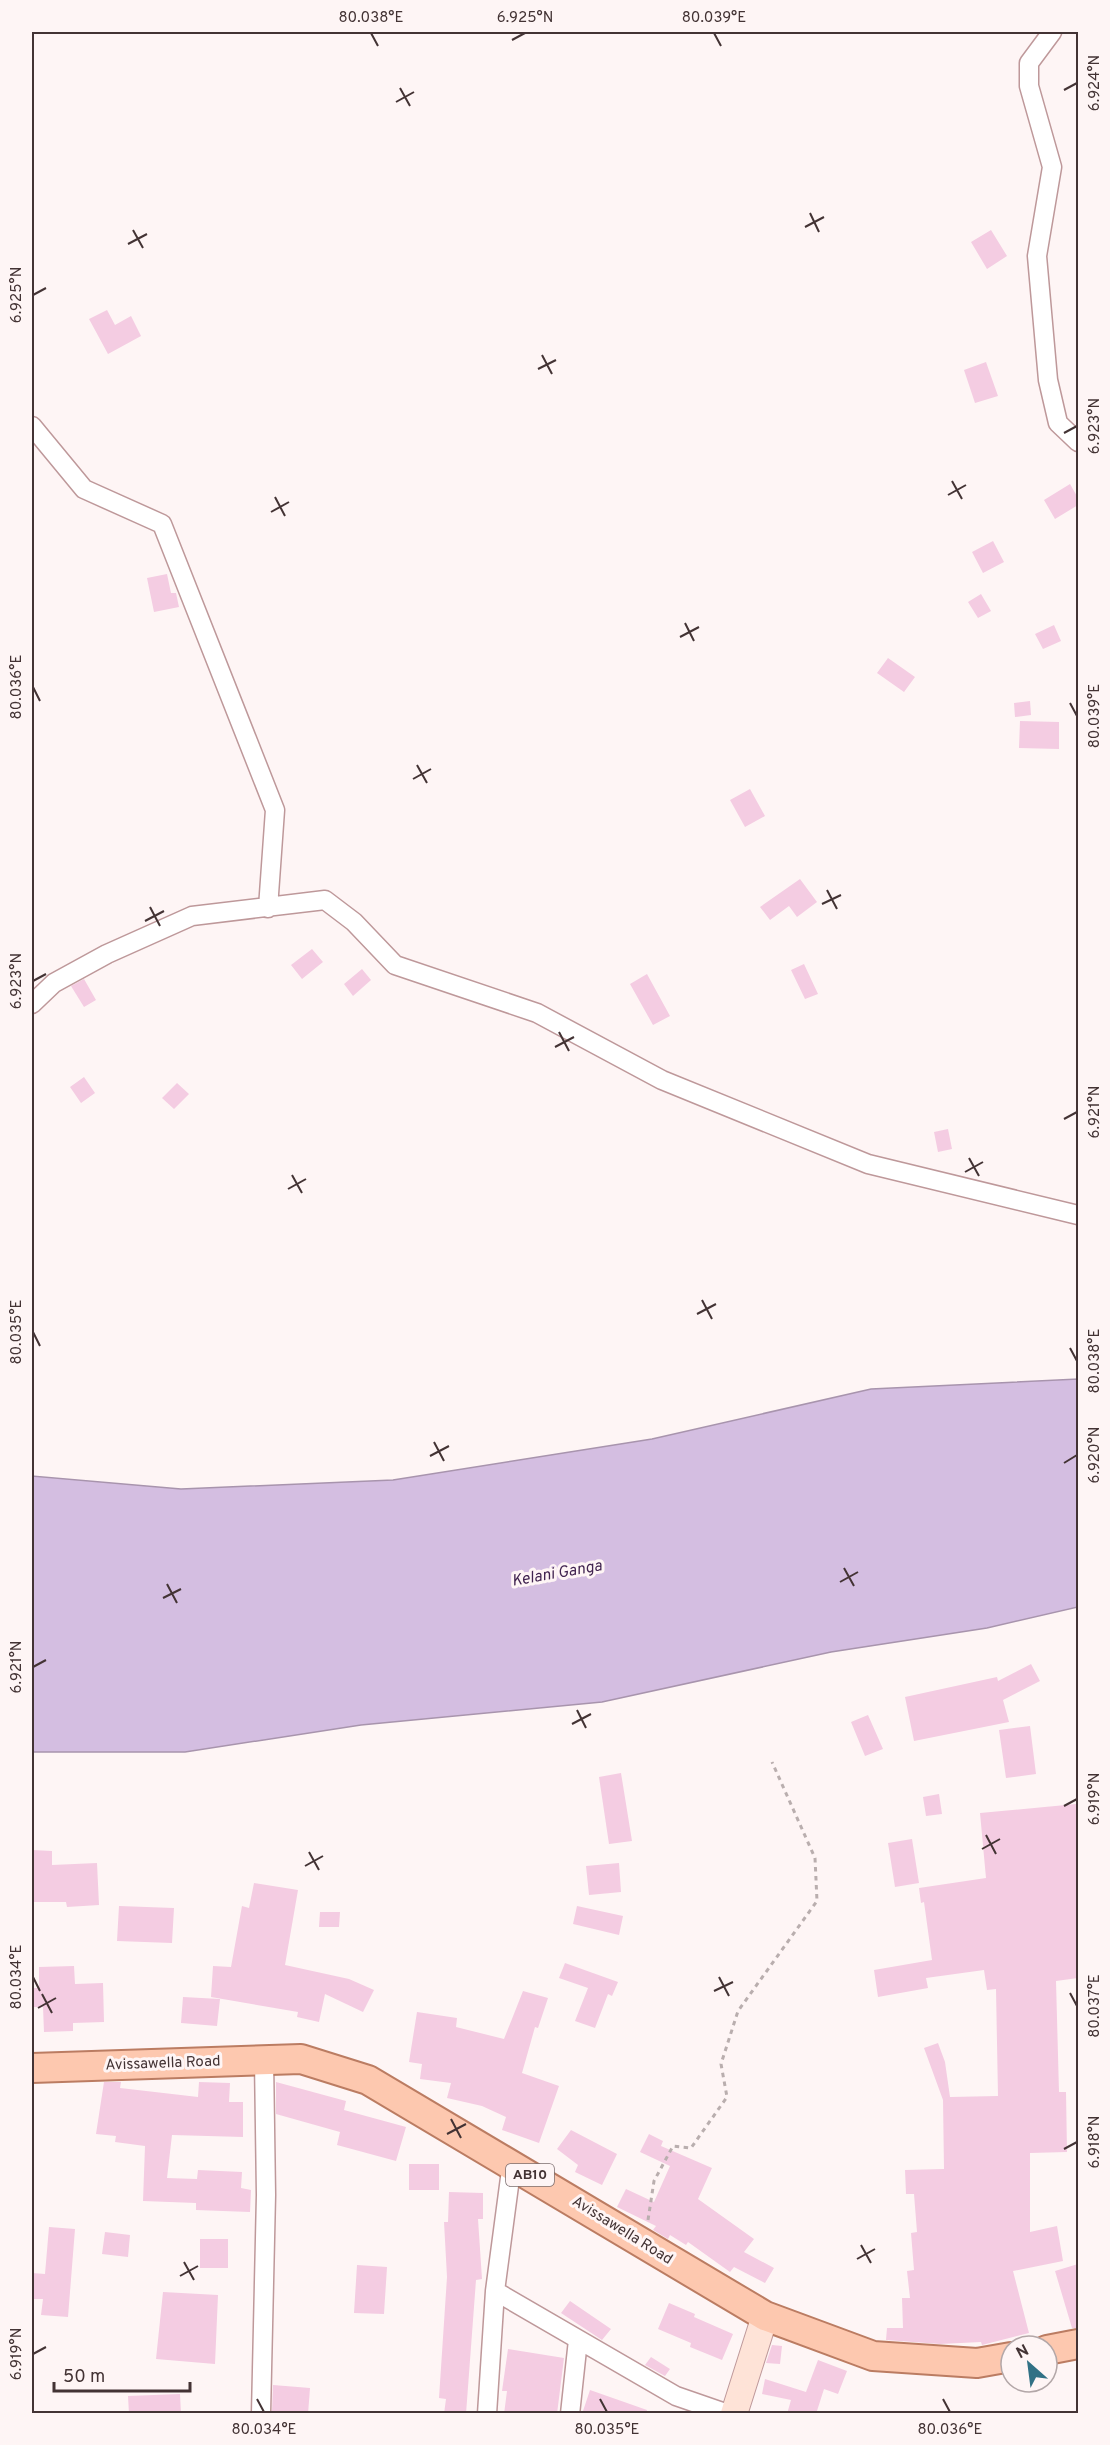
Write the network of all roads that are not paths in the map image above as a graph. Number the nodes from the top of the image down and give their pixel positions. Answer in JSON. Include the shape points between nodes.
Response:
{"nodes":[{"id":1,"x":1053,"y":32,"type":"edge"},
{"id":2,"x":32,"y":426,"type":"edge"},
{"id":3,"x":1078,"y":442,"type":"edge"},
{"id":4,"x":268,"y":908,"type":"junction"},
{"id":5,"x":32,"y":1004,"type":"edge"},
{"id":6,"x":1078,"y":1215,"type":"edge"},
{"id":7,"x":264,"y":2061,"type":"junction"},
{"id":8,"x":32,"y":2068,"type":"edge"},
{"id":9,"x":512,"y":2163,"type":"junction"},
{"id":10,"x":495,"y":2291,"type":"junction"},
{"id":11,"x":765,"y":2316,"type":"junction"},
{"id":12,"x":578,"y":2340,"type":"junction"},
{"id":13,"x":1078,"y":2344,"type":"edge"},
{"id":14,"x":1059,"y":2348,"type":"edge"},
{"id":15,"x":999,"y":2359,"type":"edge"},
{"id":16,"x":261,"y":2414,"type":"edge"},
{"id":17,"x":487,"y":2414,"type":"edge"},
{"id":18,"x":570,"y":2414,"type":"edge"},
{"id":19,"x":728,"y":2414,"type":"edge"},
{"id":20,"x":734,"y":2414,"type":"edge"}],
"edges":[{"from":1,"to":3,"type":"street","via":[[1029,63],[1029,86],[1052,167],[1037,256],[1048,380],[1058,423]]},
{"from":2,"to":4,"type":"street","via":[[84,489],[162,524],[275,810]]},
{"from":4,"to":5,"type":"street","via":[[192,915],[54,983]]},
{"from":4,"to":6,"type":"street","via":[[325,900],[354,922],[395,965],[537,1012],[662,1080],[868,1164]]},
{"from":7,"to":8,"type":"main road","name":"Avissawella Road","number":"AB10"},
{"from":7,"to":9,"type":"main road","name":"Avissawella Road","number":"AB10","via":[[301,2059],[368,2080]]},
{"from":7,"to":16,"type":"street","via":[[267,2195]]},
{"from":9,"to":10,"type":"street"},
{"from":9,"to":11,"type":"main road","name":"Avissawella Road","number":"AB10"},
{"from":10,"to":12,"type":"street"},
{"from":10,"to":17,"type":"street"},
{"from":11,"to":15,"type":"main road","name":"Avissawella Road","number":"AB10","via":[[873,2356],[977,2363]]},
{"from":11,"to":20,"type":"main road"},
{"from":12,"to":18,"type":"street"},
{"from":12,"to":19,"type":"street","via":[[676,2396]]},
{"from":13,"to":14,"type":"main road"}]}
